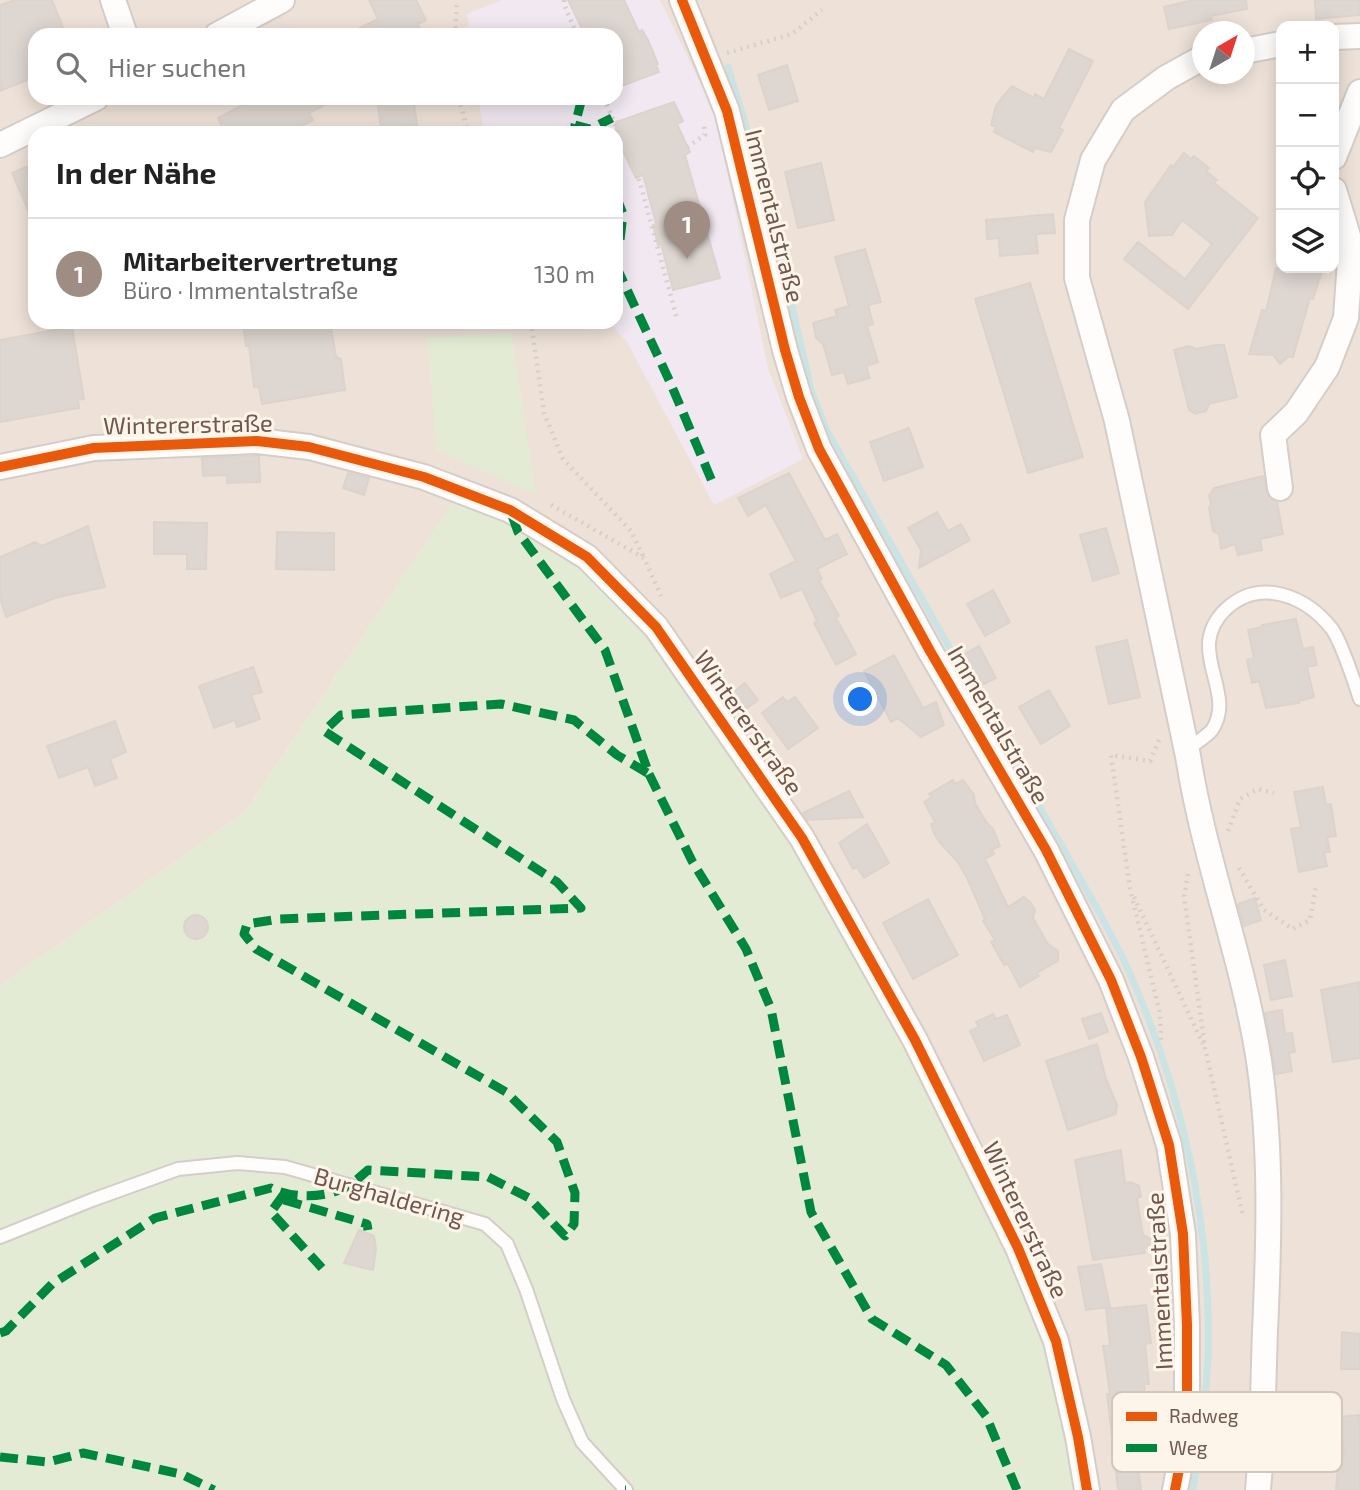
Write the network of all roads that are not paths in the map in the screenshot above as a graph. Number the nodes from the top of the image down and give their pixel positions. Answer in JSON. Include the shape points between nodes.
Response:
{"nodes":[{"id":1,"x":113,"y":0,"type":"edge"},
{"id":2,"x":282,"y":0,"type":"edge"},
{"id":3,"x":682,"y":0,"type":"edge"},
{"id":4,"x":123,"y":28,"type":"edge"},
{"id":5,"x":230,"y":28,"type":"edge"},
{"id":6,"x":1360,"y":36,"type":"edge"},
{"id":7,"x":1339,"y":37,"type":"edge"},
{"id":8,"x":1276,"y":45,"type":"edge"},
{"id":9,"x":1255,"y":49,"type":"edge"},
{"id":10,"x":1192,"y":64,"type":"edge"},
{"id":11,"x":1360,"y":92,"type":"edge"},
{"id":12,"x":82,"y":105,"type":"edge"},
{"id":13,"x":39,"y":126,"type":"edge"},
{"id":14,"x":28,"y":131,"type":"edge"},
{"id":15,"x":0,"y":145,"type":"edge"},
{"id":16,"x":1338,"y":147,"type":"edge"},
{"id":17,"x":1339,"y":206,"type":"edge"},
{"id":18,"x":0,"y":467,"type":"edge"},
{"id":19,"x":1280,"y":488,"type":"dead end"},
{"id":20,"x":1360,"y":699,"type":"edge"},
{"id":21,"x":1187,"y":750,"type":"junction"},
{"id":22,"x":0,"y":1237,"type":"edge"},
{"id":23,"x":1186,"y":1392,"type":"edge"},
{"id":24,"x":1262,"y":1392,"type":"edge"},
{"id":25,"x":1178,"y":1472,"type":"edge"},
{"id":26,"x":1259,"y":1472,"type":"edge"},
{"id":27,"x":626,"y":1490,"type":"edge"},
{"id":28,"x":1087,"y":1490,"type":"edge"},
{"id":29,"x":1175,"y":1490,"type":"edge"},
{"id":30,"x":1258,"y":1490,"type":"edge"}],
"edges":[{"from":1,"to":4,"type":"street"},
{"from":2,"to":5,"type":"street"},
{"from":3,"to":23,"type":"street","name":"Immentalstraße","via":[[727,111],[785,350],[819,449],[1046,849],[1111,980],[1141,1057],[1169,1145],[1183,1234]]},
{"from":6,"to":7,"type":"street"},
{"from":8,"to":9,"type":"street"},
{"from":10,"to":21,"type":"street","via":[[1124,110],[1093,160],[1077,220],[1077,278],[1118,421]]},
{"from":11,"to":16,"type":"street"},
{"from":12,"to":13,"type":"street"},
{"from":14,"to":15,"type":"street"},
{"from":17,"to":19,"type":"street","via":[[1351,246],[1346,318],[1327,367],[1296,413],[1273,435]]},
{"from":18,"to":28,"type":"street","name":"Wintererstraße","via":[[94,448],[257,441],[309,447],[424,477],[510,510],[587,557],[656,627],[802,838],[915,1040],[1018,1248],[1056,1341]]},
{"from":20,"to":21,"type":"lane","via":[[1333,630],[1287,594],[1264,591],[1238,600],[1214,625],[1207,646],[1220,704],[1212,730]]},
{"from":21,"to":24,"type":"street","via":[[1195,803],[1244,985],[1266,1114],[1268,1267]]},
{"from":22,"to":27,"type":"lane","name":"Burghaldering","via":[[177,1169],[237,1163],[285,1167],[485,1224],[507,1244],[582,1442]]},
{"from":25,"to":29,"type":"street","name":"Immentalstraße"},
{"from":26,"to":30,"type":"street"}]}
